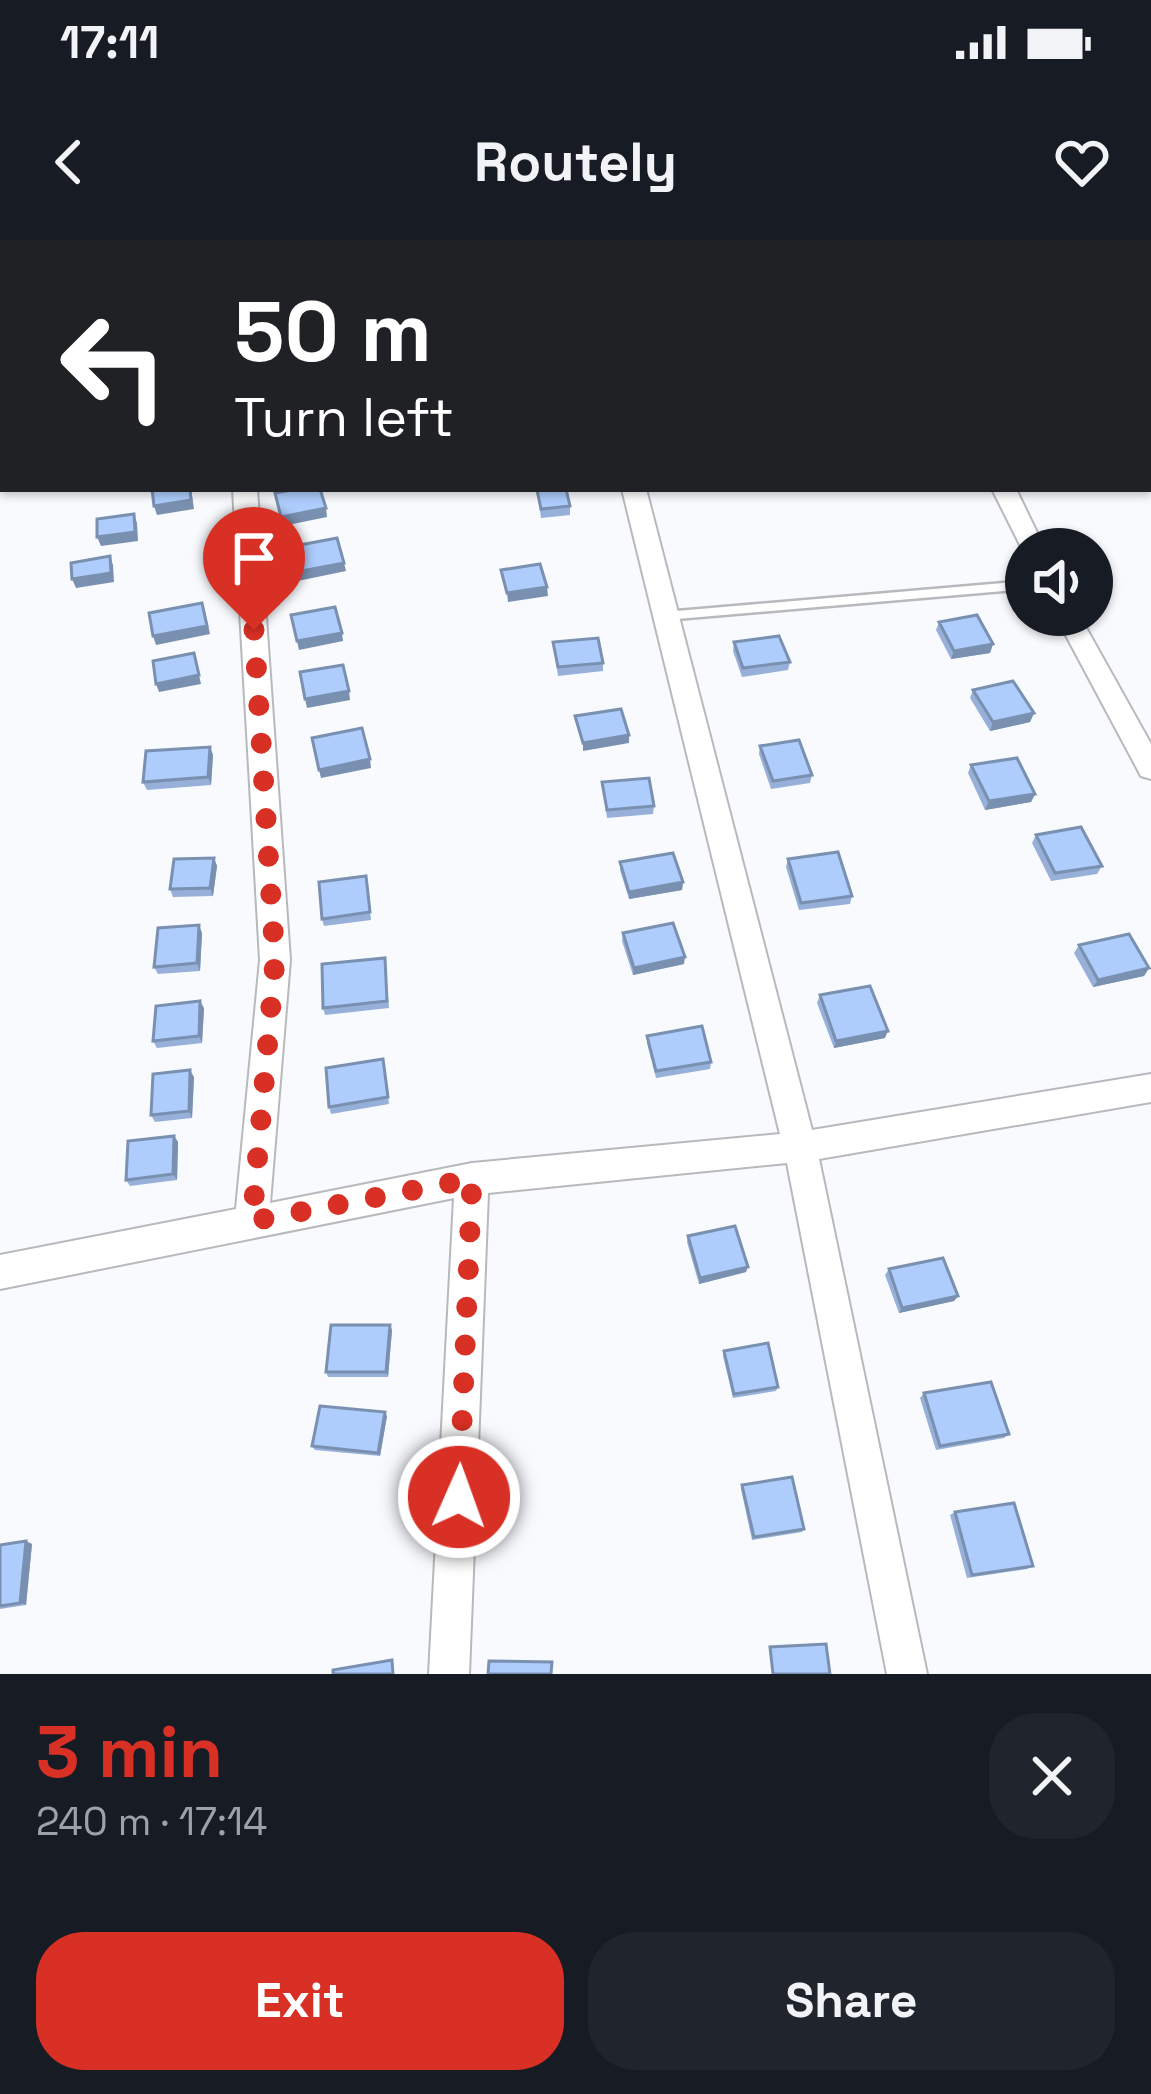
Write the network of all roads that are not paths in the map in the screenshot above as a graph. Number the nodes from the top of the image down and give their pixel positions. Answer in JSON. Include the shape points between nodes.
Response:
{"nodes":[{"id":1,"x":245,"y":492,"type":"edge"},
{"id":2,"x":635,"y":492,"type":"edge"},
{"id":3,"x":1005,"y":492,"type":"edge"},
{"id":4,"x":1023,"y":528,"type":"edge"},
{"id":5,"x":1005,"y":586,"type":"edge"},
{"id":6,"x":665,"y":616,"type":"junction"},
{"id":7,"x":1078,"y":636,"type":"edge"},
{"id":8,"x":1151,"y":769,"type":"edge"},
{"id":9,"x":1151,"y":1088,"type":"edge"},
{"id":10,"x":800,"y":1147,"type":"junction"},
{"id":11,"x":472,"y":1179,"type":"junction"},
{"id":12,"x":252,"y":1221,"type":"junction"},
{"id":13,"x":0,"y":1272,"type":"edge"},
{"id":14,"x":449,"y":1674,"type":"edge"},
{"id":15,"x":907,"y":1674,"type":"edge"}],
"edges":[{"from":1,"to":12,"type":"street","via":[[275,960]]},
{"from":2,"to":6,"type":"street"},
{"from":3,"to":4,"type":"street"},
{"from":5,"to":6,"type":"lane"},
{"from":6,"to":10,"type":"street"},
{"from":7,"to":8,"type":"street"},
{"from":9,"to":10,"type":"street"},
{"from":10,"to":11,"type":"street"},
{"from":10,"to":15,"type":"street"},
{"from":11,"to":12,"type":"street"},
{"from":11,"to":14,"type":"street"},
{"from":12,"to":13,"type":"street"}]}
